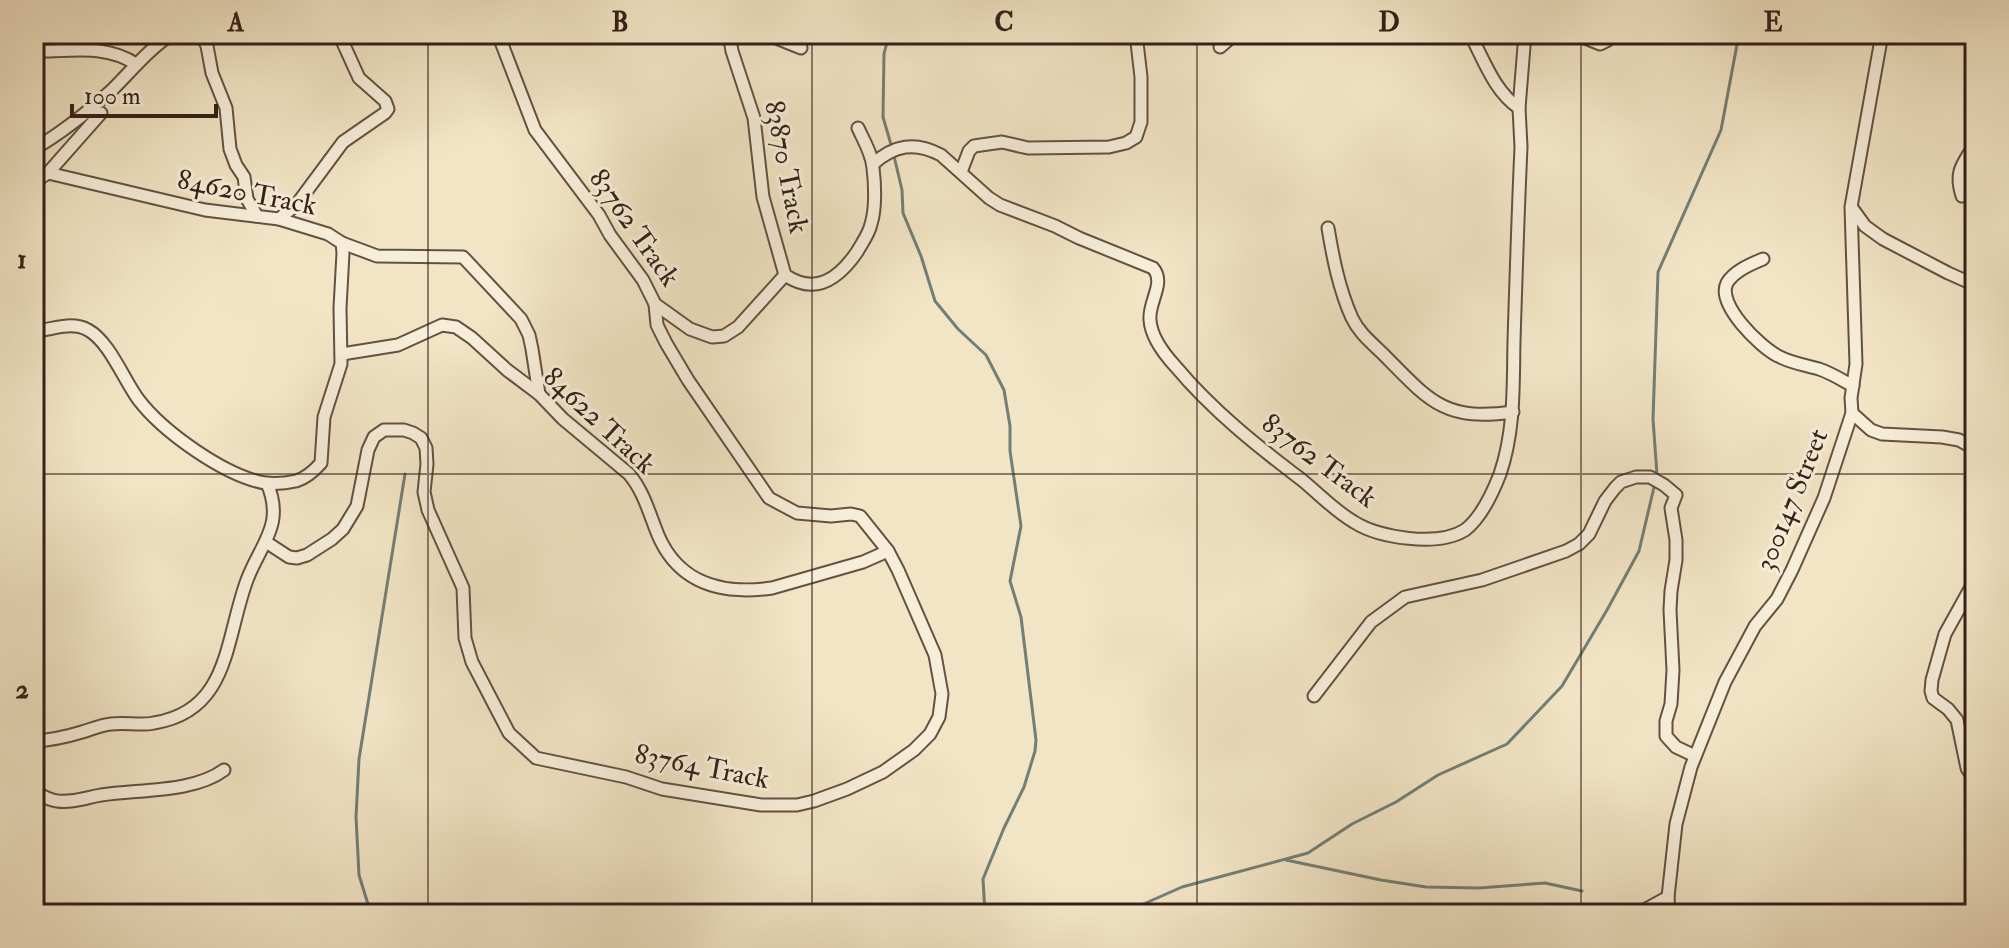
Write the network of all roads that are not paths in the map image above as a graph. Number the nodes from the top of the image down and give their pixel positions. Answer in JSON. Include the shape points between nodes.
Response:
{"nodes":[{"id":1,"x":172,"y":34,"type":"edge"},
{"id":2,"x":201,"y":34,"type":"edge"},
{"id":3,"x":339,"y":34,"type":"edge"},
{"id":4,"x":498,"y":34,"type":"edge"},
{"id":5,"x":729,"y":34,"type":"edge"},
{"id":6,"x":766,"y":34,"type":"edge"},
{"id":7,"x":1136,"y":34,"type":"edge"},
{"id":8,"x":1235,"y":34,"type":"edge"},
{"id":9,"x":1470,"y":34,"type":"edge"},
{"id":10,"x":1525,"y":34,"type":"edge"},
{"id":11,"x":1575,"y":34,"type":"edge"},
{"id":12,"x":1613,"y":34,"type":"edge"},
{"id":13,"x":1882,"y":34,"type":"edge"},
{"id":14,"x":1220,"y":47,"type":"dead end"},
{"id":15,"x":801,"y":48,"type":"dead end"},
{"id":16,"x":34,"y":51,"type":"edge"},
{"id":17,"x":136,"y":64,"type":"junction"},
{"id":18,"x":1519,"y":108,"type":"junction"},
{"id":19,"x":101,"y":113,"type":"dead end"},
{"id":20,"x":858,"y":128,"type":"dead end"},
{"id":21,"x":1975,"y":144,"type":"edge"},
{"id":22,"x":34,"y":149,"type":"edge"},
{"id":23,"x":873,"y":164,"type":"junction"},
{"id":24,"x":961,"y":172,"type":"junction"},
{"id":25,"x":48,"y":173,"type":"junction"},
{"id":26,"x":34,"y":182,"type":"edge"},
{"id":27,"x":1962,"y":196,"type":"dead end"},
{"id":28,"x":1851,"y":207,"type":"junction"},
{"id":29,"x":257,"y":216,"type":"junction"},
{"id":30,"x":279,"y":219,"type":"junction"},
{"id":31,"x":1328,"y":228,"type":"dead end"},
{"id":32,"x":342,"y":243,"type":"junction"},
{"id":33,"x":1763,"y":259,"type":"dead end"},
{"id":34,"x":785,"y":275,"type":"junction"},
{"id":35,"x":1975,"y":285,"type":"edge"},
{"id":36,"x":655,"y":304,"type":"junction"},
{"id":37,"x":34,"y":332,"type":"edge"},
{"id":38,"x":342,"y":354,"type":"junction"},
{"id":39,"x":1853,"y":386,"type":"junction"},
{"id":40,"x":539,"y":394,"type":"junction"},
{"id":41,"x":1513,"y":412,"type":"junction"},
{"id":42,"x":1852,"y":413,"type":"junction"},
{"id":43,"x":1975,"y":449,"type":"edge"},
{"id":44,"x":267,"y":483,"type":"junction"},
{"id":45,"x":266,"y":542,"type":"junction"},
{"id":46,"x":888,"y":551,"type":"junction"},
{"id":47,"x":1975,"y":580,"type":"edge"},
{"id":48,"x":1314,"y":696,"type":"dead end"},
{"id":49,"x":34,"y":741,"type":"edge"},
{"id":50,"x":1695,"y":756,"type":"junction"},
{"id":51,"x":224,"y":770,"type":"dead end"},
{"id":52,"x":1975,"y":781,"type":"edge"},
{"id":53,"x":34,"y":791,"type":"edge"},
{"id":54,"x":1668,"y":897,"type":"junction"},
{"id":55,"x":1637,"y":914,"type":"edge"},
{"id":56,"x":1669,"y":914,"type":"edge"}],
"edges":[{"from":1,"to":17,"type":"street"},
{"from":2,"to":29,"type":"street","via":[[226,108],[230,149]]},
{"from":3,"to":30,"type":"street","via":[[359,78],[388,109],[343,142],[297,204]]},
{"from":4,"to":36,"type":"street","name":"83762 Track","via":[[535,130],[599,215]]},
{"from":5,"to":34,"type":"street","name":"83870 Track","via":[[754,118],[763,197]]},
{"from":6,"to":15,"type":"street"},
{"from":7,"to":24,"type":"street","via":[[1141,77],[1136,137],[1109,147],[1028,148],[1002,142],[974,146]]},
{"from":8,"to":14,"type":"street"},
{"from":9,"to":18,"type":"street","via":[[1504,97]]},
{"from":10,"to":18,"type":"street","name":"83762 Track"},
{"from":11,"to":12,"type":"street","via":[[1600,44]]},
{"from":13,"to":28,"type":"street","name":"300147 Street"},
{"from":16,"to":17,"type":"street","via":[[95,49]]},
{"from":17,"to":22,"type":"street","via":[[89,110]]},
{"from":18,"to":41,"type":"street","name":"83762 Track"},
{"from":19,"to":25,"type":"street"},
{"from":20,"to":23,"type":"street"},
{"from":21,"to":27,"type":"street","via":[[1958,176]]},
{"from":23,"to":24,"type":"street","name":"83762 Track","via":[[892,150],[914,147],[932,150]]},
{"from":23,"to":34,"type":"street","name":"83870 Track","via":[[871,224],[849,263],[824,282],[806,284]]},
{"from":24,"to":41,"type":"street","name":"83762 Track","via":[[1000,205],[1153,268],[1158,282],[1150,322],[1162,350],[1224,417],[1352,522],[1379,534],[1432,539],[1465,530],[1479,515],[1499,475]]},
{"from":25,"to":26,"type":"street"},
{"from":25,"to":29,"type":"street","name":"84620 Track","via":[[205,210]]},
{"from":28,"to":35,"type":"street","via":[[1883,239]]},
{"from":28,"to":39,"type":"street","name":"300147 Street"},
{"from":29,"to":30,"type":"street","name":"84620 Track"},
{"from":30,"to":32,"type":"street","name":"84620 Track"},
{"from":31,"to":41,"type":"street","via":[[1343,294],[1363,335],[1437,404],[1469,413]]},
{"from":32,"to":38,"type":"street","name":"84620 Track"},
{"from":32,"to":40,"type":"street","via":[[377,256],[463,257],[521,319],[529,335]]},
{"from":33,"to":39,"type":"street","via":[[1726,285],[1738,320],[1778,356]]},
{"from":34,"to":36,"type":"street","name":"83762 Track","via":[[738,327],[718,338],[690,329]]},
{"from":36,"to":46,"type":"street","name":"83764 Track","via":[[666,343],[769,498],[797,513],[860,516]]},
{"from":37,"to":44,"type":"street","via":[[74,326],[91,331],[154,418],[210,459]]},
{"from":38,"to":40,"type":"street","name":"84622 Track","via":[[398,345],[448,325],[462,330]]},
{"from":38,"to":44,"type":"street","name":"84620 Track","via":[[324,417],[321,463],[299,480]]},
{"from":39,"to":42,"type":"street","name":"300147 Street"},
{"from":40,"to":46,"type":"street","name":"84622 Track","via":[[629,474],[666,550],[684,573],[702,582],[746,590],[772,588]]},
{"from":42,"to":43,"type":"street","via":[[1882,434],[1942,437]]},
{"from":42,"to":50,"type":"street","name":"300147 Street","via":[[1824,498],[1792,570],[1725,682]]},
{"from":44,"to":45,"type":"street","via":[[274,517]]},
{"from":45,"to":46,"type":"street","name":"83764 Track","via":[[297,558],[332,539],[357,506],[374,437],[384,430],[413,433],[426,448],[428,510],[463,588],[467,651],[516,740],[543,761],[662,789],[782,806],[814,801],[875,777],[923,742],[936,724],[942,694],[935,655]]},
{"from":45,"to":49,"type":"street","via":[[248,577],[220,671],[204,700],[184,715],[151,724],[102,725]]},
{"from":47,"to":52,"type":"street","via":[[1945,634],[1931,691],[1957,720]]},
{"from":48,"to":50,"type":"street","via":[[1371,622],[1405,597],[1482,580],[1566,551],[1589,534],[1621,482],[1650,477],[1676,495],[1671,508],[1676,560],[1666,736]]},
{"from":50,"to":54,"type":"street","name":"300147 Street","via":[[1676,824]]},
{"from":51,"to":53,"type":"street","via":[[186,785],[75,801],[53,801]]},
{"from":54,"to":55,"type":"street"},
{"from":54,"to":56,"type":"street","name":"300147 Street"}]}
